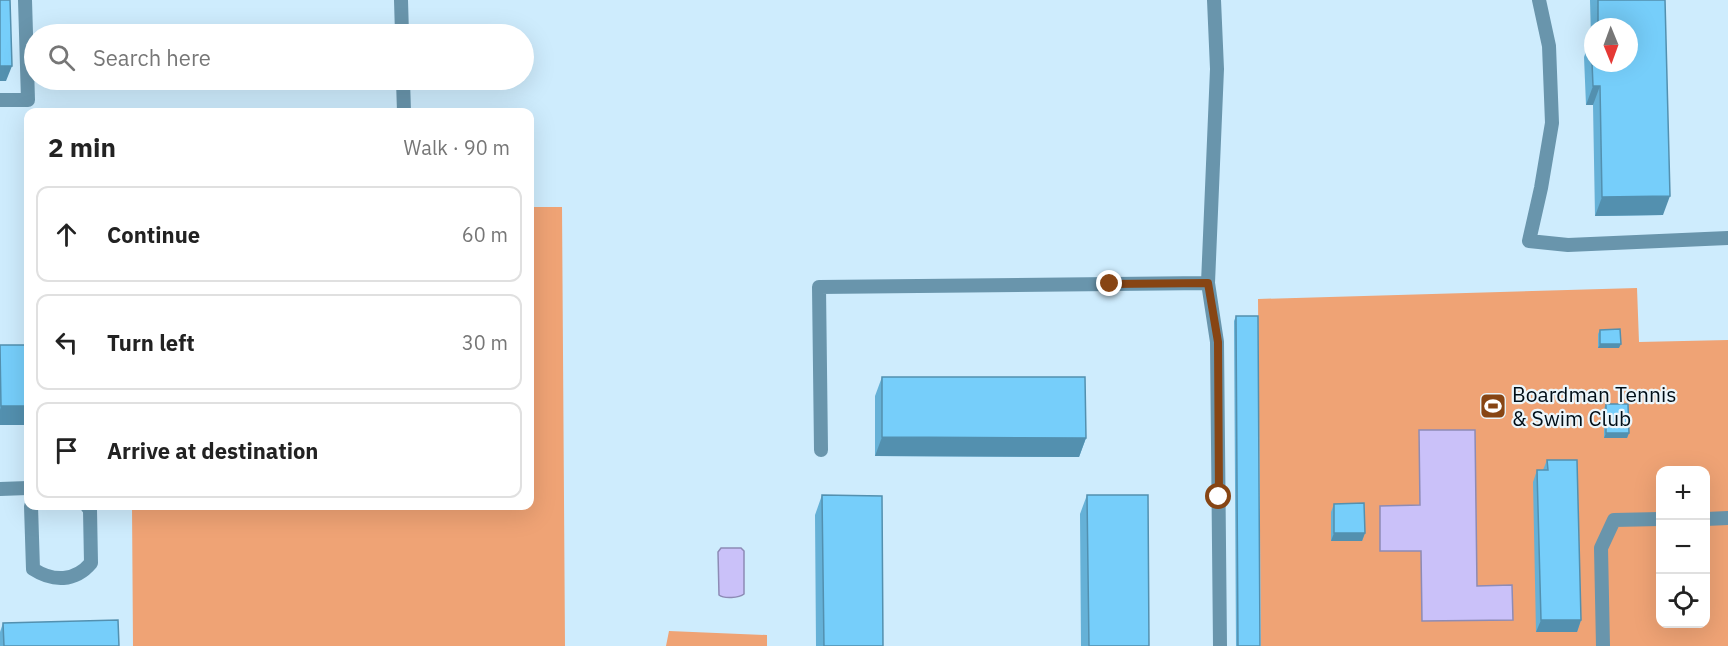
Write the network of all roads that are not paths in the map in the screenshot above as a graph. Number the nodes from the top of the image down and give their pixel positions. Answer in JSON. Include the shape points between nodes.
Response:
{"nodes":[{"id":1,"x":25,"y":0,"type":"edge"},
{"id":2,"x":401,"y":0,"type":"edge"},
{"id":3,"x":1214,"y":0,"type":"edge"},
{"id":4,"x":1539,"y":0,"type":"edge"},
{"id":5,"x":26,"y":24,"type":"edge"},
{"id":6,"x":402,"y":24,"type":"edge"},
{"id":7,"x":28,"y":90,"type":"edge"},
{"id":8,"x":403,"y":90,"type":"edge"},
{"id":9,"x":0,"y":100,"type":"edge"},
{"id":10,"x":404,"y":108,"type":"edge"},
{"id":11,"x":1728,"y":238,"type":"edge"},
{"id":12,"x":1208,"y":283,"type":"junction"},
{"id":13,"x":821,"y":450,"type":"dead end"},
{"id":14,"x":24,"y":488,"type":"edge"},
{"id":15,"x":0,"y":489,"type":"edge"},
{"id":16,"x":31,"y":510,"type":"edge"},
{"id":17,"x":90,"y":510,"type":"edge"},
{"id":18,"x":1656,"y":519,"type":"edge"},
{"id":19,"x":1710,"y":519,"type":"edge"},
{"id":20,"x":1728,"y":519,"type":"edge"},
{"id":21,"x":1220,"y":646,"type":"edge"},
{"id":22,"x":1603,"y":646,"type":"edge"}],
"edges":[{"from":1,"to":5,"type":"lane"},
{"from":2,"to":6,"type":"lane"},
{"from":3,"to":12,"type":"lane","via":[[1217,69]]},
{"from":4,"to":11,"type":"lane","via":[[1549,46],[1552,123],[1529,241],[1568,246]]},
{"from":7,"to":9,"type":"lane","via":[[28,100]]},
{"from":8,"to":10,"type":"lane"},
{"from":12,"to":13,"type":"lane","via":[[819,287]]},
{"from":12,"to":21,"type":"lane","via":[[1218,342]]},
{"from":14,"to":15,"type":"lane"},
{"from":16,"to":17,"type":"lane","via":[[33,569],[44,576],[67,578],[83,572],[91,563]]},
{"from":18,"to":22,"type":"lane","via":[[1614,520],[1601,548]]},
{"from":19,"to":20,"type":"lane"}]}
